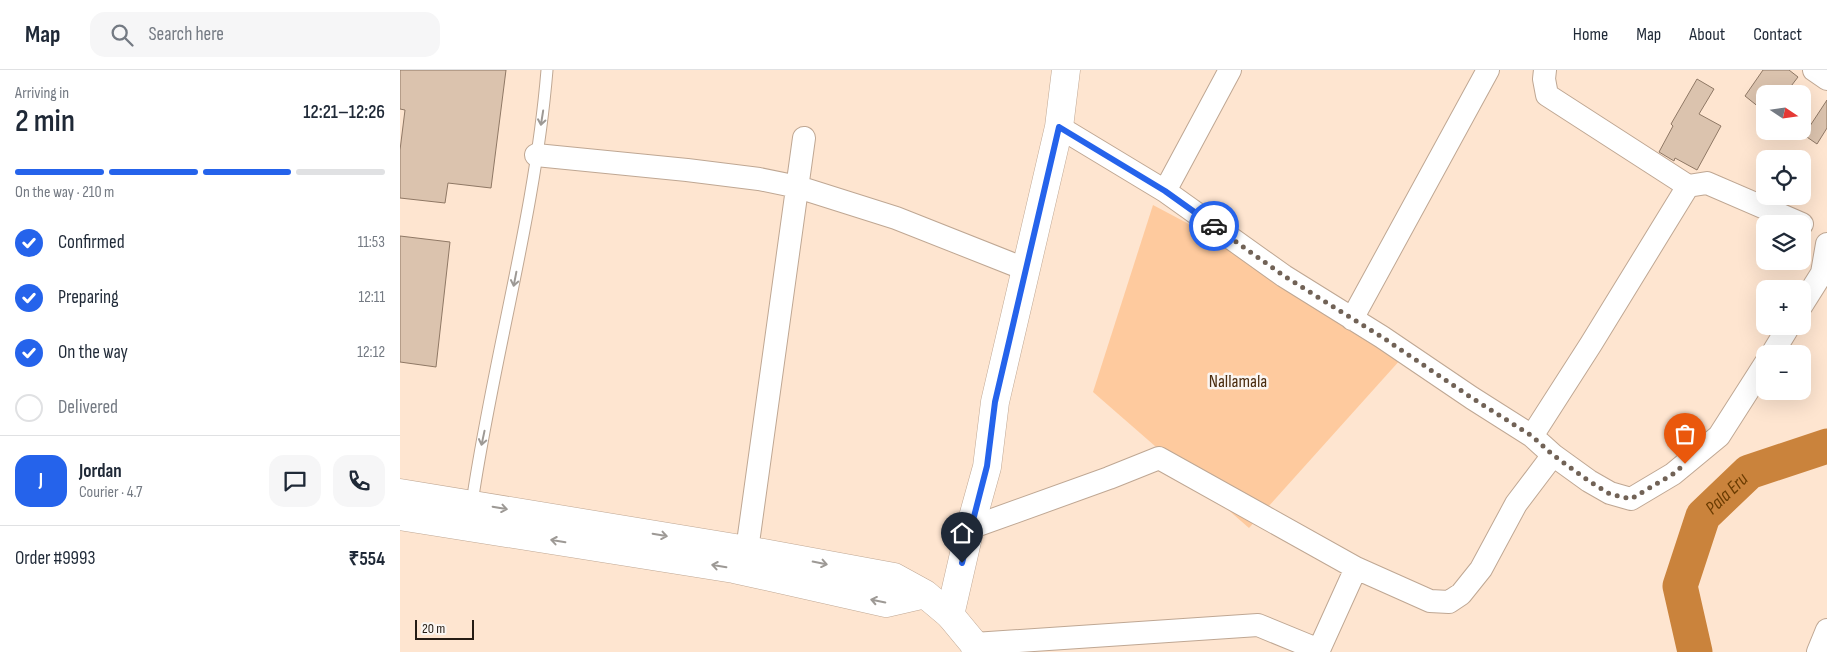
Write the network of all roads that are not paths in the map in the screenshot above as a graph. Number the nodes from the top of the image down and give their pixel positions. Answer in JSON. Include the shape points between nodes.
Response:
{"nodes":[{"id":1,"x":547,"y":70,"type":"edge"},
{"id":2,"x":1066,"y":70,"type":"edge"},
{"id":3,"x":1230,"y":70,"type":"edge"},
{"id":4,"x":1488,"y":70,"type":"edge"},
{"id":5,"x":1545,"y":70,"type":"edge"},
{"id":6,"x":1814,"y":70,"type":"edge"},
{"id":7,"x":1827,"y":79,"type":"edge"},
{"id":8,"x":1059,"y":127,"type":"junction"},
{"id":9,"x":804,"y":138,"type":"dead end"},
{"id":10,"x":536,"y":155,"type":"junction"},
{"id":11,"x":1688,"y":186,"type":"junction"},
{"id":12,"x":798,"y":187,"type":"junction"},
{"id":13,"x":1165,"y":191,"type":"junction"},
{"id":14,"x":1781,"y":215,"type":"edge"},
{"id":15,"x":1811,"y":228,"type":"edge"},
{"id":16,"x":1827,"y":235,"type":"edge"},
{"id":17,"x":1827,"y":244,"type":"edge"},
{"id":18,"x":1025,"y":269,"type":"junction"},
{"id":19,"x":1811,"y":291,"type":"edge"},
{"id":20,"x":1352,"y":319,"type":"junction"},
{"id":21,"x":1756,"y":378,"type":"edge"},
{"id":22,"x":1532,"y":436,"type":"junction"},
{"id":23,"x":1553,"y":455,"type":"junction"},
{"id":24,"x":400,"y":493,"type":"edge"},
{"id":25,"x":472,"y":503,"type":"junction"},
{"id":26,"x":400,"y":516,"type":"edge"},
{"id":27,"x":970,"y":528,"type":"junction"},
{"id":28,"x":747,"y":550,"type":"junction"},
{"id":29,"x":1356,"y":568,"type":"junction"},
{"id":30,"x":925,"y":594,"type":"junction"},
{"id":31,"x":950,"y":615,"type":"junction"},
{"id":32,"x":1827,"y":630,"type":"edge"},
{"id":33,"x":975,"y":648,"type":"edge"},
{"id":34,"x":1319,"y":651,"type":"edge"},
{"id":35,"x":1818,"y":652,"type":"edge"}],
"edges":[{"from":1,"to":10,"type":"lane","one_way":true},
{"from":2,"to":8,"type":"main road"},
{"from":3,"to":13,"type":"street"},
{"from":4,"to":20,"type":"street"},
{"from":5,"to":11,"type":"street","via":[[1547,95]]},
{"from":6,"to":7,"type":"street"},
{"from":8,"to":13,"type":"street"},
{"from":8,"to":18,"type":"main road"},
{"from":9,"to":12,"type":"street"},
{"from":10,"to":12,"type":"street","via":[[687,170]]},
{"from":10,"to":25,"type":"lane","one_way":true},
{"from":11,"to":14,"type":"street","via":[[1707,183]]},
{"from":11,"to":22,"type":"street"},
{"from":12,"to":18,"type":"street","via":[[896,218]]},
{"from":12,"to":28,"type":"street"},
{"from":13,"to":20,"type":"street","via":[[1284,276]]},
{"from":15,"to":16,"type":"street"},
{"from":17,"to":19,"type":"street","via":[[1822,274]]},
{"from":18,"to":27,"type":"main road","via":[[995,402],[987,466]]},
{"from":20,"to":22,"type":"street"},
{"from":21,"to":23,"type":"street","via":[[1719,436],[1673,474],[1631,499],[1610,494]]},
{"from":22,"to":23,"type":"street"},
{"from":23,"to":29,"type":"street","via":[[1516,504],[1480,569],[1461,594],[1449,602],[1430,601]]},
{"from":24,"to":25,"type":"main road"},
{"from":25,"to":28,"type":"main road","one_way":true},
{"from":30,"to":26,"type":"main road","one_way":true,"via":[[886,602],[734,568]]},
{"from":27,"to":29,"type":"street","via":[[1159,458]]},
{"from":27,"to":31,"type":"main road"},
{"from":28,"to":30,"type":"main road","one_way":true,"via":[[894,577]]},
{"from":29,"to":34,"type":"street"},
{"from":30,"to":31,"type":"main road"},
{"from":31,"to":33,"type":"main road"},
{"from":32,"to":35,"type":"street"},
{"from":33,"to":34,"type":"street","via":[[1258,626]]}]}
